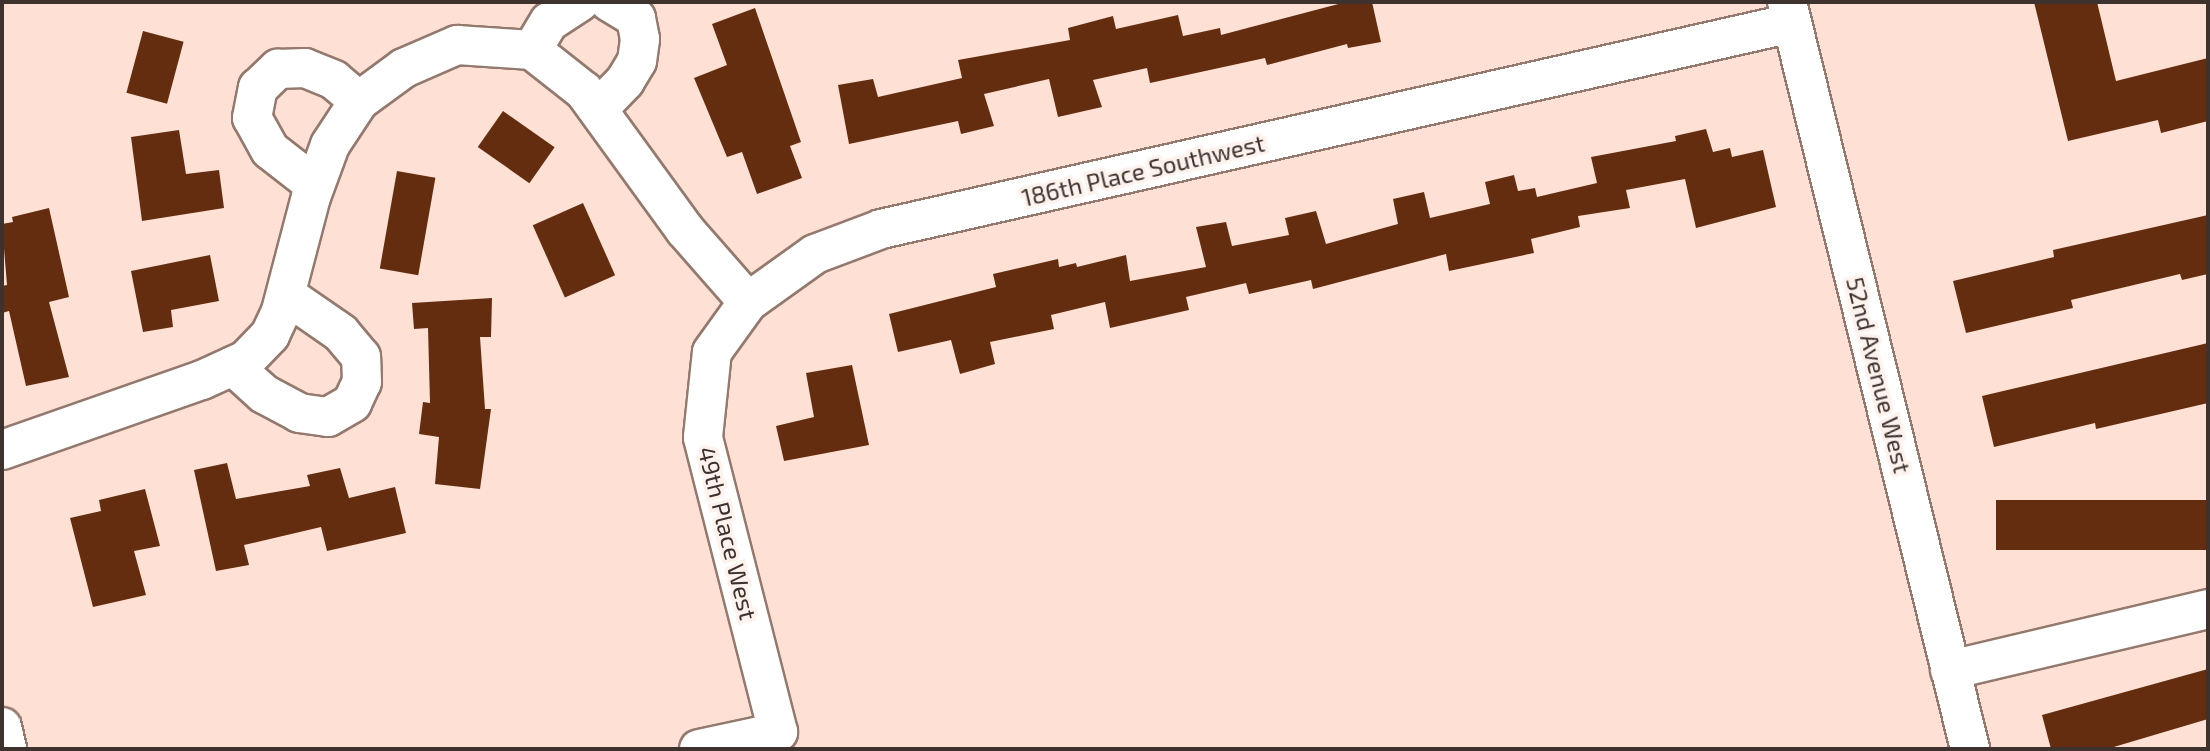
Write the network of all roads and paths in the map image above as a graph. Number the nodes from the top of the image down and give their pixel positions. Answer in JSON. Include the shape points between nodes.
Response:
{"nodes":[{"id":1,"x":580,"y":2,"type":"edge"},
{"id":2,"x":609,"y":2,"type":"edge"},
{"id":3,"x":1790,"y":12,"type":"edge"},
{"id":4,"x":532,"y":50,"type":"junction"},
{"id":5,"x":359,"y":101,"type":"junction"},
{"id":6,"x":598,"y":109,"type":"junction"},
{"id":7,"x":315,"y":185,"type":"junction"},
{"id":8,"x":286,"y":295,"type":"junction"},
{"id":9,"x":748,"y":302,"type":"junction"},
{"id":10,"x":233,"y":366,"type":"junction"},
{"id":11,"x":2,"y":450,"type":"edge"},
{"id":12,"x":2208,"y":609,"type":"edge"},
{"id":13,"x":1950,"y":670,"type":"junction"},
{"id":14,"x":2,"y":727,"type":"edge"},
{"id":15,"x":7,"y":749,"type":"edge"},
{"id":16,"x":699,"y":749,"type":"edge"},
{"id":17,"x":1970,"y":749,"type":"edge"}],
"edges":[{"from":1,"to":4,"type":"street","via":[[549,22]]},
{"from":2,"to":6,"type":"street","via":[[636,18],[640,39],[636,61],[625,81]]},
{"from":3,"to":9,"type":"street","name":"186th Place Southwest","via":[[881,229],[815,254]]},
{"from":3,"to":13,"type":"street","name":"52nd Avenue West"},
{"from":4,"to":5,"type":"street","via":[[457,45],[404,68]]},
{"from":4,"to":6,"type":"street","via":[[584,91]]},
{"from":5,"to":7,"type":"street","via":[[330,145]]},
{"from":5,"to":7,"type":"street","via":[[334,80],[305,68],[278,69],[258,88],[252,118],[270,150]]},
{"from":6,"to":9,"type":"street","via":[[685,230]]},
{"from":7,"to":8,"type":"street"},
{"from":8,"to":10,"type":"street","via":[[270,335]]},
{"from":8,"to":10,"type":"street","via":[[341,333],[360,357],[362,382],[352,403],[328,416],[299,413],[264,394]]},
{"from":9,"to":16,"type":"street","name":"49th Place West","via":[[712,352],[703,437],[778,732]]},
{"from":10,"to":11,"type":"street"},
{"from":12,"to":13,"type":"street"},
{"from":13,"to":17,"type":"street","name":"52nd Avenue West"},
{"from":14,"to":15,"type":"street"}]}
